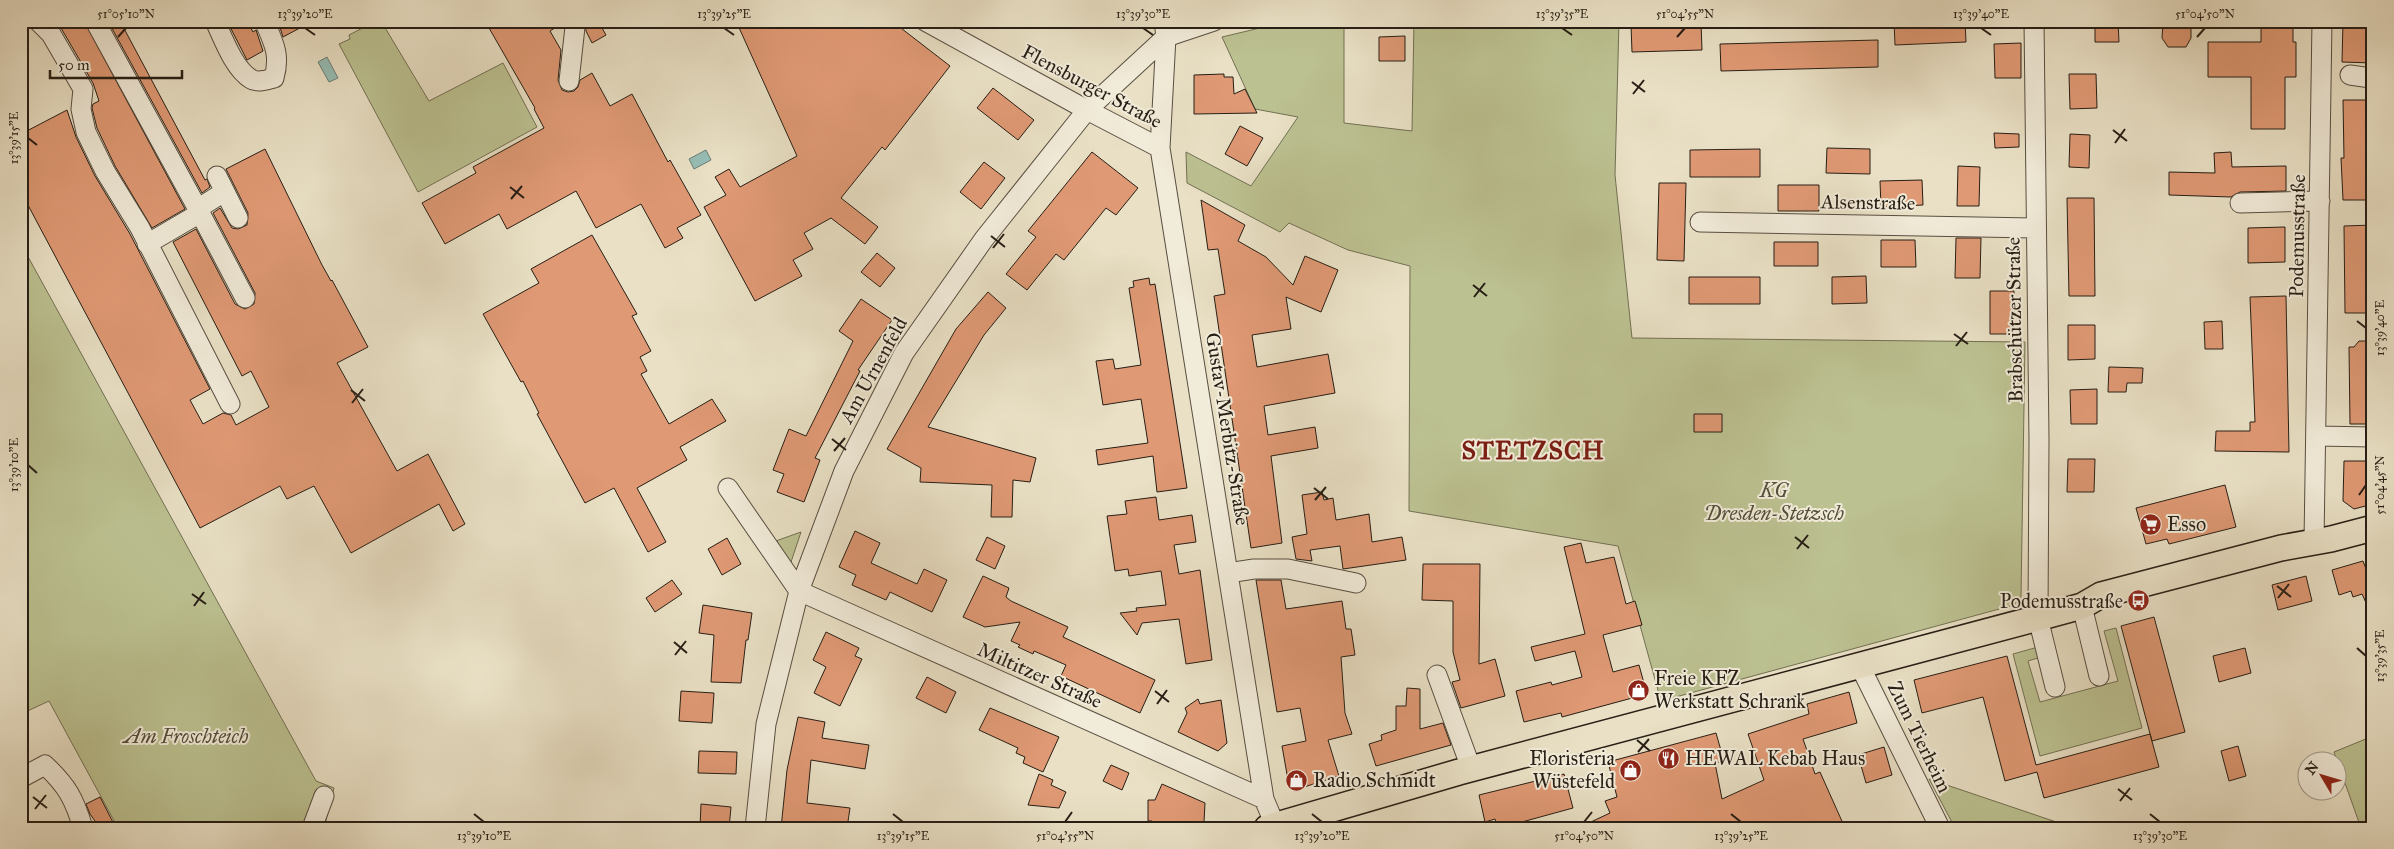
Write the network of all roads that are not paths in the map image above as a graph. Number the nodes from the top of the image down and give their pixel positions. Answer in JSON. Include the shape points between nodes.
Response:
{"nodes":[{"id":1,"x":38,"y":21,"type":"edge"},
{"id":2,"x":95,"y":21,"type":"edge"},
{"id":3,"x":215,"y":21,"type":"edge"},
{"id":4,"x":267,"y":21,"type":"edge"},
{"id":5,"x":572,"y":21,"type":"edge"},
{"id":6,"x":925,"y":21,"type":"edge"},
{"id":7,"x":1214,"y":21,"type":"edge"},
{"id":8,"x":2034,"y":21,"type":"edge"},
{"id":9,"x":2322,"y":21,"type":"edge"},
{"id":10,"x":1165,"y":29,"type":"edge"},
{"id":11,"x":2350,"y":75,"type":"dead end"},
{"id":12,"x":2373,"y":76,"type":"edge"},
{"id":13,"x":569,"y":81,"type":"dead end"},
{"id":14,"x":1087,"y":110,"type":"junction"},
{"id":15,"x":1160,"y":148,"type":"junction"},
{"id":16,"x":2320,"y":202,"type":"junction"},
{"id":17,"x":2240,"y":203,"type":"dead end"},
{"id":18,"x":200,"y":213,"type":"junction"},
{"id":19,"x":238,"y":218,"type":"dead end"},
{"id":20,"x":1700,"y":222,"type":"dead end"},
{"id":21,"x":2035,"y":228,"type":"junction"},
{"id":22,"x":147,"y":244,"type":"junction"},
{"id":23,"x":245,"y":298,"type":"dead end"},
{"id":24,"x":230,"y":404,"type":"dead end"},
{"id":25,"x":2316,"y":436,"type":"junction"},
{"id":26,"x":2373,"y":437,"type":"edge"},
{"id":27,"x":728,"y":488,"type":"dead end"},
{"id":28,"x":2373,"y":528,"type":"edge"},
{"id":29,"x":2314,"y":542,"type":"junction"},
{"id":30,"x":1228,"y":573,"type":"junction"},
{"id":31,"x":1356,"y":583,"type":"dead end"},
{"id":32,"x":798,"y":591,"type":"junction"},
{"id":33,"x":2082,"y":606,"type":"junction"},
{"id":34,"x":2038,"y":618,"type":"junction"},
{"id":35,"x":1860,"y":666,"type":"junction"},
{"id":36,"x":1437,"y":675,"type":"dead end"},
{"id":37,"x":2099,"y":676,"type":"dead end"},
{"id":38,"x":2055,"y":687,"type":"dead end"},
{"id":39,"x":1471,"y":768,"type":"junction"},
{"id":40,"x":21,"y":778,"type":"edge"},
{"id":41,"x":324,"y":796,"type":"dead end"},
{"id":42,"x":1264,"y":799,"type":"junction"},
{"id":43,"x":1271,"y":826,"type":"edge"},
{"id":44,"x":83,"y":828,"type":"edge"},
{"id":45,"x":312,"y":828,"type":"edge"},
{"id":46,"x":755,"y":828,"type":"edge"},
{"id":47,"x":1940,"y":828,"type":"edge"}],
"edges":[{"from":1,"to":22,"type":"street","via":[[51,34],[83,89],[81,109],[86,132]]},
{"from":2,"to":18,"type":"street"},
{"from":3,"to":4,"type":"street","via":[[234,60],[251,79],[263,81],[274,78],[278,64],[277,48]]},
{"from":5,"to":13,"type":"street","via":[[575,27]]},
{"from":6,"to":14,"type":"street","name":"Flensburger Straße"},
{"from":7,"to":10,"type":"street"},
{"from":8,"to":21,"type":"street","name":"Brabschützer Straße"},
{"from":9,"to":16,"type":"street","name":"Podemusstraße"},
{"from":10,"to":14,"type":"street","name":"Am Urnenfeld"},
{"from":10,"to":15,"type":"street","name":"Gustav-Merbitz-Straße"},
{"from":11,"to":12,"type":"street"},
{"from":14,"to":15,"type":"street","name":"Flensburger Straße"},
{"from":14,"to":32,"type":"street","name":"Am Urnenfeld","via":[[984,239],[904,353],[844,471]]},
{"from":15,"to":30,"type":"street","name":"Gustav-Merbitz-Straße"},
{"from":16,"to":17,"type":"street"},
{"from":16,"to":25,"type":"street","name":"Podemusstraße"},
{"from":18,"to":19,"type":"street","via":[[221,184]]},
{"from":18,"to":22,"type":"street"},
{"from":18,"to":23,"type":"street"},
{"from":20,"to":21,"type":"street","name":"Alsenstraße"},
{"from":21,"to":34,"type":"street","name":"Brabschützer Straße"},
{"from":22,"to":24,"type":"street"},
{"from":25,"to":26,"type":"street"},
{"from":25,"to":29,"type":"street","name":"Podemusstraße"},
{"from":27,"to":32,"type":"street"},
{"from":28,"to":29,"type":"main road"},
{"from":29,"to":33,"type":"main road","via":[[2100,595]]},
{"from":30,"to":31,"type":"street","via":[[1288,569]]},
{"from":30,"to":42,"type":"street","name":"Gustav-Merbitz-Straße"},
{"from":32,"to":42,"type":"street","name":"Miltitzer Straße"},
{"from":32,"to":46,"type":"street","name":"Am Urnenfeld","via":[[766,724]]},
{"from":33,"to":34,"type":"main road"},
{"from":33,"to":37,"type":"street"},
{"from":34,"to":35,"type":"main road"},
{"from":34,"to":38,"type":"street","name":"Brabschützer Straße"},
{"from":35,"to":39,"type":"main road"},
{"from":35,"to":47,"type":"street","name":"Zum Tierheim"},
{"from":36,"to":39,"type":"street"},
{"from":39,"to":43,"type":"main road"},
{"from":40,"to":44,"type":"street","via":[[45,765],[65,784],[77,806]]},
{"from":41,"to":45,"type":"street"},
{"from":42,"to":43,"type":"street","name":"Gustav-Merbitz-Straße"}]}
